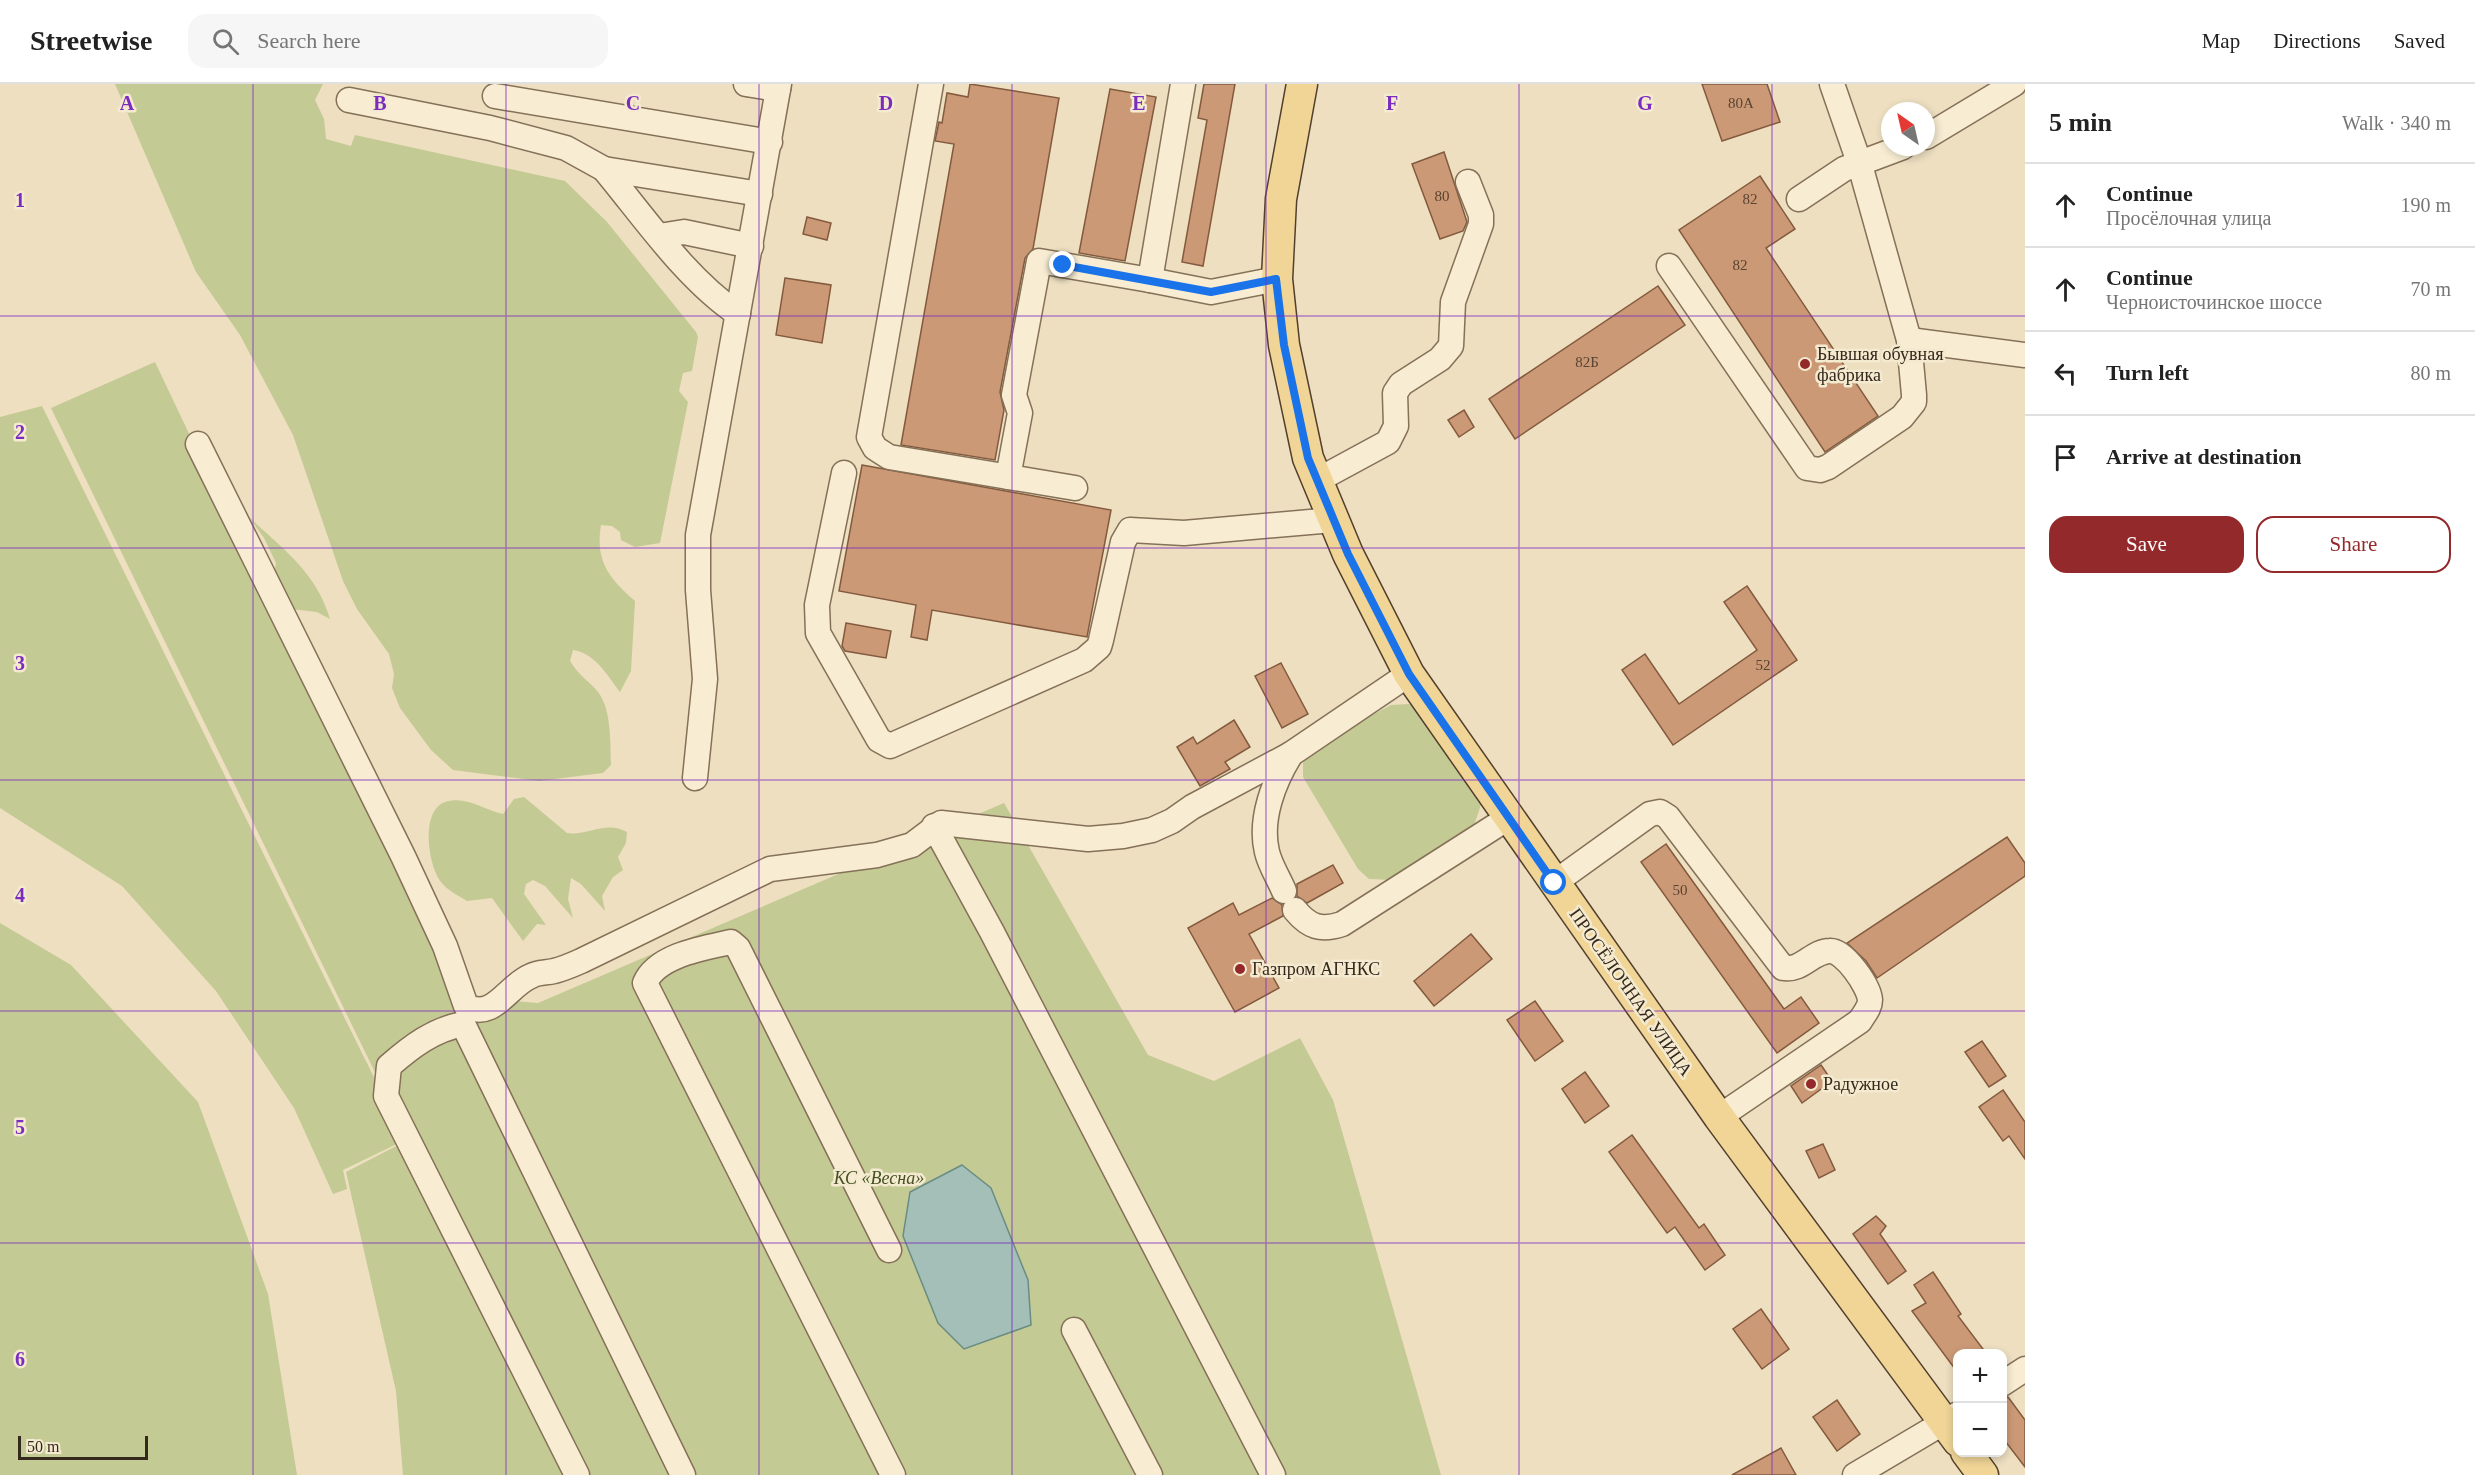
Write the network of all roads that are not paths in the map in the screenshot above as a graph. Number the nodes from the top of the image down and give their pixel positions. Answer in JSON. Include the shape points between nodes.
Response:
{"nodes":[{"id":1,"x":746,"y":84,"type":"edge"},
{"id":2,"x":931,"y":84,"type":"edge"},
{"id":3,"x":1183,"y":84,"type":"edge"},
{"id":4,"x":1302,"y":84,"type":"edge"},
{"id":5,"x":1832,"y":84,"type":"edge"},
{"id":6,"x":2014,"y":84,"type":"edge"},
{"id":7,"x":779,"y":87,"type":"edge"},
{"id":8,"x":496,"y":90,"type":"edge"},
{"id":9,"x":1990,"y":91,"type":"edge"},
{"id":10,"x":349,"y":100,"type":"dead end"},
{"id":11,"x":490,"y":128,"type":"junction"},
{"id":12,"x":1935,"y":131,"type":"edge"},
{"id":13,"x":770,"y":142,"type":"junction"},
{"id":14,"x":1882,"y":156,"type":"edge"},
{"id":15,"x":1860,"y":165,"type":"junction"},
{"id":16,"x":604,"y":169,"type":"junction"},
{"id":17,"x":1468,"y":182,"type":"dead end"},
{"id":18,"x":760,"y":194,"type":"junction"},
{"id":19,"x":1799,"y":199,"type":"dead end"},
{"id":20,"x":659,"y":236,"type":"junction"},
{"id":21,"x":751,"y":246,"type":"junction"},
{"id":22,"x":1669,"y":266,"type":"dead end"},
{"id":23,"x":1276,"y":279,"type":"junction"},
{"id":24,"x":1150,"y":280,"type":"junction"},
{"id":25,"x":738,"y":314,"type":"junction"},
{"id":26,"x":1909,"y":340,"type":"junction"},
{"id":27,"x":2025,"y":355,"type":"edge"},
{"id":28,"x":198,"y":444,"type":"dead end"},
{"id":29,"x":1312,"y":470,"type":"junction"},
{"id":30,"x":844,"y":473,"type":"dead end"},
{"id":31,"x":1008,"y":477,"type":"junction"},
{"id":32,"x":1075,"y":488,"type":"dead end"},
{"id":33,"x":1333,"y":520,"type":"junction"},
{"id":34,"x":1409,"y":674,"type":"junction"},
{"id":35,"x":1291,"y":754,"type":"junction"},
{"id":36,"x":695,"y":777,"type":"dead end"},
{"id":37,"x":1508,"y":818,"type":"junction"},
{"id":38,"x":933,"y":826,"type":"junction"},
{"id":39,"x":1554,"y":883,"type":"junction"},
{"id":40,"x":1719,"y":1117,"type":"junction"},
{"id":41,"x":889,"y":1250,"type":"dead end"},
{"id":42,"x":1074,"y":1330,"type":"dead end"},
{"id":43,"x":2025,"y":1369,"type":"edge"},
{"id":44,"x":2007,"y":1381,"type":"edge"},
{"id":45,"x":1953,"y":1426,"type":"edge"},
{"id":46,"x":1970,"y":1457,"type":"edge"},
{"id":47,"x":577,"y":1475,"type":"edge"},
{"id":48,"x":682,"y":1475,"type":"edge"},
{"id":49,"x":893,"y":1475,"type":"edge"},
{"id":50,"x":1150,"y":1475,"type":"edge"},
{"id":51,"x":1273,"y":1475,"type":"edge"},
{"id":52,"x":1855,"y":1475,"type":"edge"},
{"id":53,"x":1983,"y":1475,"type":"edge"}],
"edges":[{"from":1,"to":7,"type":"street"},
{"from":2,"to":31,"type":"street","via":[[868,437],[875,448],[889,457]]},
{"from":3,"to":24,"type":"street"},
{"from":4,"to":23,"type":"main road","name":"ПРОСЁЛОЧНАЯ УЛИЦА","via":[[1281,199]]},
{"from":5,"to":15,"type":"street"},
{"from":6,"to":9,"type":"street"},
{"from":7,"to":13,"type":"street"},
{"from":8,"to":11,"type":"street"},
{"from":8,"to":13,"type":"street"},
{"from":9,"to":12,"type":"street"},
{"from":10,"to":11,"type":"street"},
{"from":11,"to":16,"type":"street","via":[[567,148]]},
{"from":13,"to":18,"type":"street"},
{"from":14,"to":15,"type":"street"},
{"from":15,"to":19,"type":"street","via":[[1831,176]]},
{"from":15,"to":26,"type":"street"},
{"from":16,"to":18,"type":"street"},
{"from":16,"to":20,"type":"street"},
{"from":17,"to":29,"type":"street","via":[[1481,224],[1453,302],[1451,346],[1440,359],[1401,384],[1395,393],[1396,426],[1388,442]]},
{"from":18,"to":21,"type":"street"},
{"from":20,"to":21,"type":"street","via":[[684,232]]},
{"from":20,"to":25,"type":"street","via":[[718,301]]},
{"from":21,"to":25,"type":"street"},
{"from":22,"to":26,"type":"street","via":[[1803,463],[1813,470],[1828,467],[1910,410],[1914,395]]},
{"from":23,"to":24,"type":"street","via":[[1211,292]]},
{"from":23,"to":29,"type":"main road","name":"ПРОСЁЛОЧНАЯ УЛИЦА","via":[[1284,345]]},
{"from":24,"to":31,"type":"street","via":[[1039,261],[1014,395],[1020,413]]},
{"from":25,"to":36,"type":"street","via":[[698,535],[705,679]]},
{"from":26,"to":27,"type":"street"},
{"from":28,"to":38,"type":"street","via":[[403,856],[445,946],[466,1006],[473,1010],[488,1009],[533,974],[560,970],[581,961],[770,868],[885,852],[912,845]]},
{"from":29,"to":33,"type":"main road","name":"ПРОСЁЛОЧНАЯ УЛИЦА"},
{"from":30,"to":33,"type":"street","via":[[816,625],[879,740],[890,746],[1093,654],[1101,640],[1123,542],[1130,530],[1184,533]]},
{"from":31,"to":32,"type":"street"},
{"from":33,"to":34,"type":"main road","name":"ПРОСЁЛОЧНАЯ УЛИЦА"},
{"from":34,"to":35,"type":"street"},
{"from":34,"to":37,"type":"main road","name":"ПРОСЁЛОЧНАЯ УЛИЦА"},
{"from":35,"to":37,"type":"street","via":[[1275,784],[1265,827],[1267,853],[1289,900],[1305,922],[1315,927],[1327,929],[1342,924]]},
{"from":35,"to":38,"type":"street","via":[[1172,821],[1123,836],[1088,839],[1006,832],[952,822]]},
{"from":37,"to":39,"type":"main road","name":"ПРОСЁЛОЧНАЯ УЛИЦА"},
{"from":38,"to":51,"type":"street","via":[[998,943]]},
{"from":39,"to":40,"type":"main road","name":"ПРОСЁЛОЧНАЯ УЛИЦА"},
{"from":39,"to":40,"type":"street","via":[[1650,814],[1660,813],[1668,817],[1783,968],[1799,967],[1820,952],[1832,950],[1840,952],[1867,987],[1868,1010],[1860,1021]]},
{"from":40,"to":45,"type":"main road","name":"ПРОСЁЛОЧНАЯ УЛИЦА"},
{"from":41,"to":49,"type":"street","via":[[738,948],[731,942],[705,947],[671,960],[649,974],[645,983]]},
{"from":42,"to":50,"type":"street"},
{"from":43,"to":44,"type":"street"},
{"from":45,"to":52,"type":"street"},
{"from":46,"to":53,"type":"main road"},
{"from":47,"to":48,"type":"street","via":[[386,1096],[389,1066],[413,1045],[444,1028],[463,1024]]}]}
